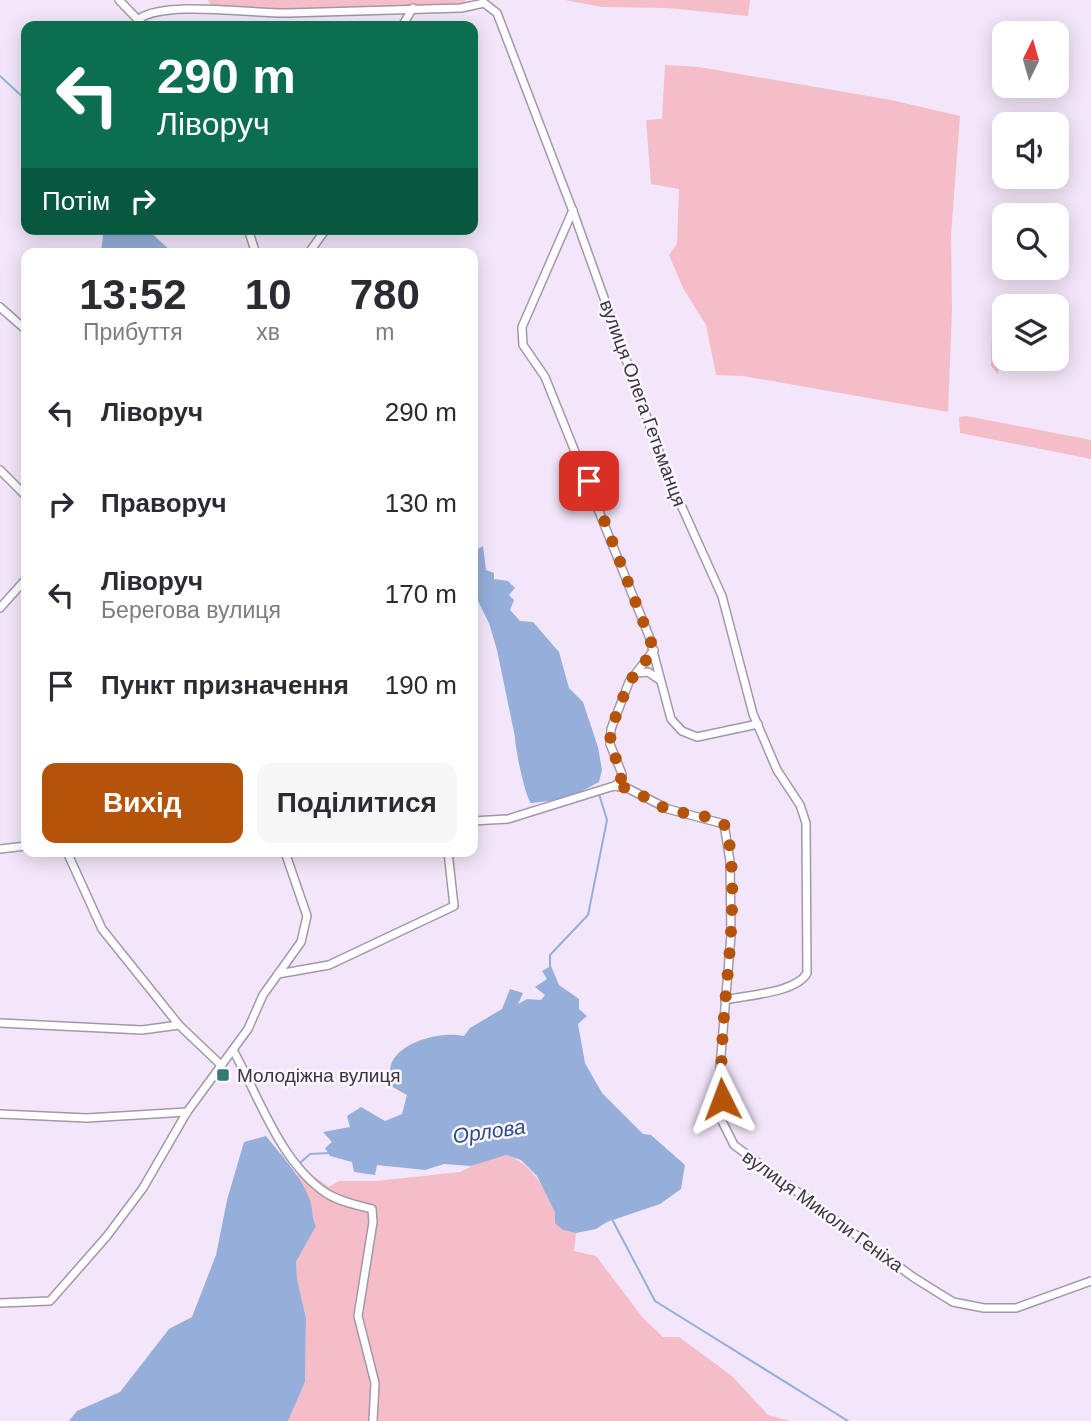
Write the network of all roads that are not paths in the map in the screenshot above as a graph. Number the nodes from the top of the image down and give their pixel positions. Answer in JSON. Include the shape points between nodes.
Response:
{"nodes":[{"id":1,"x":119,"y":0,"type":"edge"},
{"id":2,"x":472,"y":3,"type":"edge"},
{"id":3,"x":412,"y":8,"type":"junction"},
{"id":4,"x":139,"y":21,"type":"edge"},
{"id":5,"x":142,"y":21,"type":"edge"},
{"id":6,"x":405,"y":21,"type":"edge"},
{"id":7,"x":573,"y":210,"type":"junction"},
{"id":8,"x":0,"y":307,"type":"edge"},
{"id":9,"x":21,"y":326,"type":"edge"},
{"id":10,"x":0,"y":470,"type":"edge"},
{"id":11,"x":21,"y":491,"type":"edge"},
{"id":12,"x":21,"y":585,"type":"edge"},
{"id":13,"x":0,"y":608,"type":"edge"},
{"id":14,"x":654,"y":650,"type":"junction"},
{"id":15,"x":636,"y":674,"type":"junction"},
{"id":16,"x":661,"y":681,"type":"junction"},
{"id":17,"x":758,"y":724,"type":"junction"},
{"id":18,"x":614,"y":786,"type":"junction"},
{"id":19,"x":478,"y":821,"type":"edge"},
{"id":20,"x":21,"y":847,"type":"edge"},
{"id":21,"x":0,"y":849,"type":"edge"},
{"id":22,"x":68,"y":857,"type":"edge"},
{"id":23,"x":287,"y":857,"type":"edge"},
{"id":24,"x":449,"y":857,"type":"edge"},
{"id":25,"x":277,"y":974,"type":"junction"},
{"id":26,"x":725,"y":1000,"type":"junction"},
{"id":27,"x":0,"y":1023,"type":"edge"},
{"id":28,"x":178,"y":1025,"type":"junction"},
{"id":29,"x":233,"y":1050,"type":"junction"},
{"id":30,"x":221,"y":1065,"type":"junction"},
{"id":31,"x":187,"y":1112,"type":"junction"},
{"id":32,"x":0,"y":1114,"type":"edge"},
{"id":33,"x":1091,"y":1281,"type":"edge"},
{"id":34,"x":0,"y":1303,"type":"edge"},
{"id":35,"x":373,"y":1421,"type":"edge"}],
"edges":[{"from":1,"to":4,"type":"street"},
{"from":2,"to":3,"type":"street"},
{"from":2,"to":7,"type":"street","name":"вулиця Олега Гетьманця","via":[[484,3],[497,13]]},
{"from":3,"to":5,"type":"street","via":[[168,11],[148,13]]},
{"from":3,"to":6,"type":"street"},
{"from":7,"to":14,"type":"street","via":[[527,314],[522,341],[555,399]]},
{"from":7,"to":17,"type":"street","name":"вулиця Олега Гетьманця","via":[[667,474],[722,596]]},
{"from":8,"to":9,"type":"street"},
{"from":10,"to":11,"type":"street"},
{"from":12,"to":13,"type":"street"},
{"from":14,"to":15,"type":"street"},
{"from":14,"to":16,"type":"street"},
{"from":15,"to":16,"type":"street","via":[[648,671]]},
{"from":15,"to":18,"type":"street","via":[[611,729],[610,744],[622,774]]},
{"from":16,"to":17,"type":"street","via":[[675,726],[697,737]]},
{"from":17,"to":26,"type":"street","name":"вулиця Олега Гетьманця","via":[[806,823],[807,973],[791,988]]},
{"from":18,"to":19,"type":"street","via":[[535,813]]},
{"from":18,"to":26,"type":"street","name":"вулиця Миколи Геніха","via":[[668,809],[719,821],[727,831],[731,935]]},
{"from":20,"to":21,"type":"street"},
{"from":22,"to":28,"type":"street","via":[[102,929]]},
{"from":23,"to":25,"type":"street","via":[[307,923],[301,942]]},
{"from":24,"to":25,"type":"street","via":[[454,906],[329,965]]},
{"from":25,"to":29,"type":"street"},
{"from":26,"to":33,"type":"street","name":"вулиця Миколи Геніха","via":[[722,1121],[741,1151],[953,1302],[1016,1308]]},
{"from":27,"to":28,"type":"street","via":[[142,1030]]},
{"from":28,"to":30,"type":"street"},
{"from":29,"to":30,"type":"street"},
{"from":29,"to":35,"type":"street","via":[[270,1123],[301,1170],[326,1193],[372,1209],[358,1316],[375,1383]]},
{"from":30,"to":31,"type":"street"},
{"from":31,"to":32,"type":"street","via":[[87,1118]]},
{"from":31,"to":34,"type":"street","via":[[143,1188],[50,1301]]}]}
